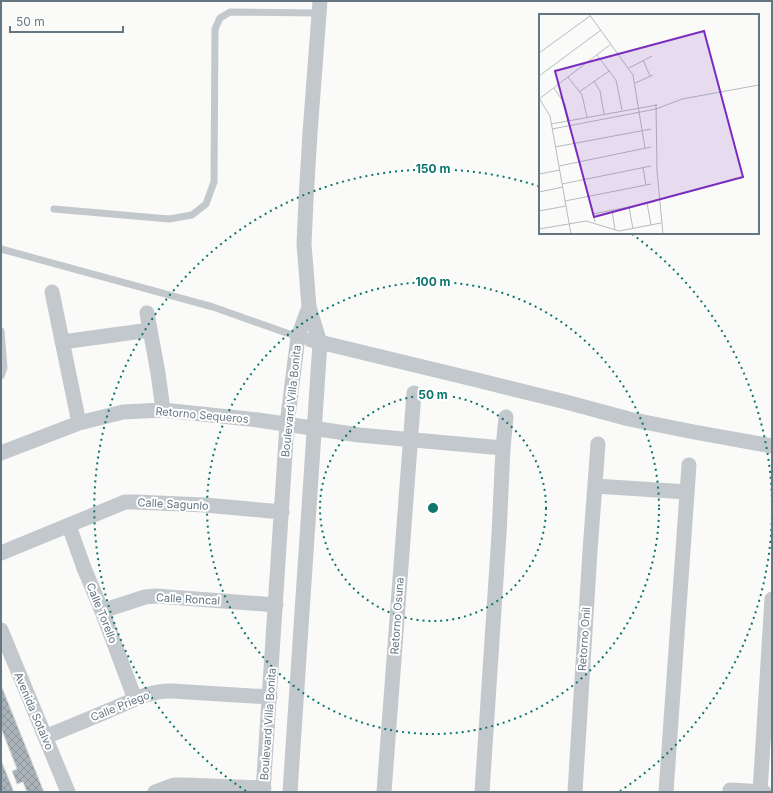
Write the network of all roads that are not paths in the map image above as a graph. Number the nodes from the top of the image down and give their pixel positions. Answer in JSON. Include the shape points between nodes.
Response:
{"nodes":[{"id":1,"x":320,"y":7,"type":"edge"},
{"id":2,"x":54,"y":209,"type":"dead end"},
{"id":3,"x":1,"y":249,"type":"edge"},
{"id":4,"x":52,"y":292,"type":"dead end"},
{"id":5,"x":309,"y":307,"type":"junction"},
{"id":6,"x":147,"y":313,"type":"dead end"},
{"id":7,"x":150,"y":330,"type":"junction"},
{"id":8,"x":1,"y":331,"type":"edge"},
{"id":9,"x":298,"y":337,"type":"junction"},
{"id":10,"x":62,"y":342,"type":"junction"},
{"id":11,"x":320,"y":343,"type":"junction"},
{"id":12,"x":1,"y":376,"type":"edge"},
{"id":13,"x":414,"y":393,"type":"dead end"},
{"id":14,"x":163,"y":410,"type":"junction"},
{"id":15,"x":506,"y":417,"type":"dead end"},
{"id":16,"x":79,"y":422,"type":"junction"},
{"id":17,"x":287,"y":424,"type":"junction"},
{"id":18,"x":314,"y":428,"type":"junction"},
{"id":19,"x":410,"y":440,"type":"junction"},
{"id":20,"x":598,"y":444,"type":"dead end"},
{"id":21,"x":772,"y":446,"type":"edge"},
{"id":22,"x":503,"y":448,"type":"junction"},
{"id":23,"x":1,"y":453,"type":"edge"},
{"id":24,"x":689,"y":465,"type":"dead end"},
{"id":25,"x":595,"y":486,"type":"junction"},
{"id":26,"x":687,"y":492,"type":"junction"},
{"id":27,"x":282,"y":512,"type":"junction"},
{"id":28,"x":69,"y":526,"type":"junction"},
{"id":29,"x":1,"y":553,"type":"edge"},
{"id":30,"x":772,"y":599,"type":"edge"},
{"id":31,"x":276,"y":605,"type":"junction"},
{"id":32,"x":772,"y":607,"type":"edge"},
{"id":33,"x":102,"y":611,"type":"junction"},
{"id":34,"x":1,"y":630,"type":"edge"},
{"id":35,"x":769,"y":696,"type":"edge"},
{"id":36,"x":270,"y":697,"type":"junction"},
{"id":37,"x":135,"y":699,"type":"junction"},
{"id":38,"x":45,"y":737,"type":"junction"},
{"id":39,"x":264,"y":790,"type":"edge"},
{"id":40,"x":730,"y":790,"type":"dead end"},
{"id":41,"x":68,"y":792,"type":"edge"},
{"id":42,"x":155,"y":792,"type":"edge"},
{"id":43,"x":290,"y":792,"type":"edge"},
{"id":44,"x":384,"y":792,"type":"edge"},
{"id":45,"x":482,"y":792,"type":"edge"},
{"id":46,"x":575,"y":792,"type":"edge"},
{"id":47,"x":666,"y":792,"type":"edge"},
{"id":48,"x":760,"y":792,"type":"edge"},
{"id":49,"x":764,"y":792,"type":"edge"}],
"edges":[{"from":1,"to":2,"type":"lane","via":[[230,12],[220,18],[215,29],[214,182],[206,204],[192,215],[168,219]]},
{"from":1,"to":5,"type":"street","via":[[304,244]]},
{"from":3,"to":9,"type":"lane","via":[[213,307]]},
{"from":4,"to":10,"type":"street"},
{"from":5,"to":9,"type":"street","name":"Boulevard Villa Bonita"},
{"from":5,"to":11,"type":"street","name":"Boulevard Villa Bonita"},
{"from":6,"to":7,"type":"street"},
{"from":7,"to":10,"type":"street"},
{"from":7,"to":14,"type":"street"},
{"from":8,"to":12,"type":"lane","via":[[4,368]]},
{"from":9,"to":11,"type":"street"},
{"from":9,"to":17,"type":"street","name":"Boulevard Villa Bonita"},
{"from":10,"to":16,"type":"street"},
{"from":11,"to":18,"type":"street","name":"Boulevard Villa Bonita"},
{"from":11,"to":21,"type":"street","via":[[629,419]]},
{"from":13,"to":19,"type":"street","name":"Retorno Osuna"},
{"from":14,"to":16,"type":"street","name":"Retorno Sequeros","via":[[123,412]]},
{"from":14,"to":17,"type":"street","name":"Retorno Sequeros"},
{"from":15,"to":22,"type":"street"},
{"from":16,"to":23,"type":"street","name":"Retorno Sequeros"},
{"from":17,"to":18,"type":"street","name":"Retorno Sequeros"},
{"from":17,"to":27,"type":"street","name":"Boulevard Villa Bonita"},
{"from":18,"to":19,"type":"street"},
{"from":18,"to":43,"type":"street","name":"Boulevard Villa Bonita"},
{"from":19,"to":22,"type":"street"},
{"from":19,"to":44,"type":"street","name":"Retorno Osuna"},
{"from":20,"to":25,"type":"street","name":"Retorno Onil"},
{"from":22,"to":45,"type":"street"},
{"from":24,"to":26,"type":"street"},
{"from":25,"to":26,"type":"street"},
{"from":25,"to":46,"type":"street","name":"Retorno Onil"},
{"from":26,"to":47,"type":"street"},
{"from":27,"to":28,"type":"street","name":"Calle Sagunlo","via":[[205,505],[125,502]]},
{"from":27,"to":31,"type":"street","name":"Boulevard Villa Bonita"},
{"from":28,"to":29,"type":"street","name":"Calle Sagunlo"},
{"from":28,"to":33,"type":"street","name":"Calle Torello"},
{"from":30,"to":32,"type":"street"},
{"from":31,"to":33,"type":"street","name":"Calle Roncal","via":[[156,596]]},
{"from":31,"to":36,"type":"street","name":"Boulevard Villa Bonita"},
{"from":32,"to":35,"type":"street"},
{"from":33,"to":37,"type":"street","name":"Calle Torello"},
{"from":34,"to":38,"type":"street","name":"Avenida Sotalvo"},
{"from":35,"to":48,"type":"street"},
{"from":36,"to":37,"type":"street","name":"Calle Priego","via":[[163,691]]},
{"from":36,"to":39,"type":"street","name":"Boulevard Villa Bonita"},
{"from":37,"to":38,"type":"street","name":"Calle Priego"},
{"from":38,"to":41,"type":"street","name":"Avenida Sotalvo"},
{"from":39,"to":42,"type":"street","via":[[174,785]]},
{"from":40,"to":48,"type":"street"},
{"from":48,"to":49,"type":"street"}]}
